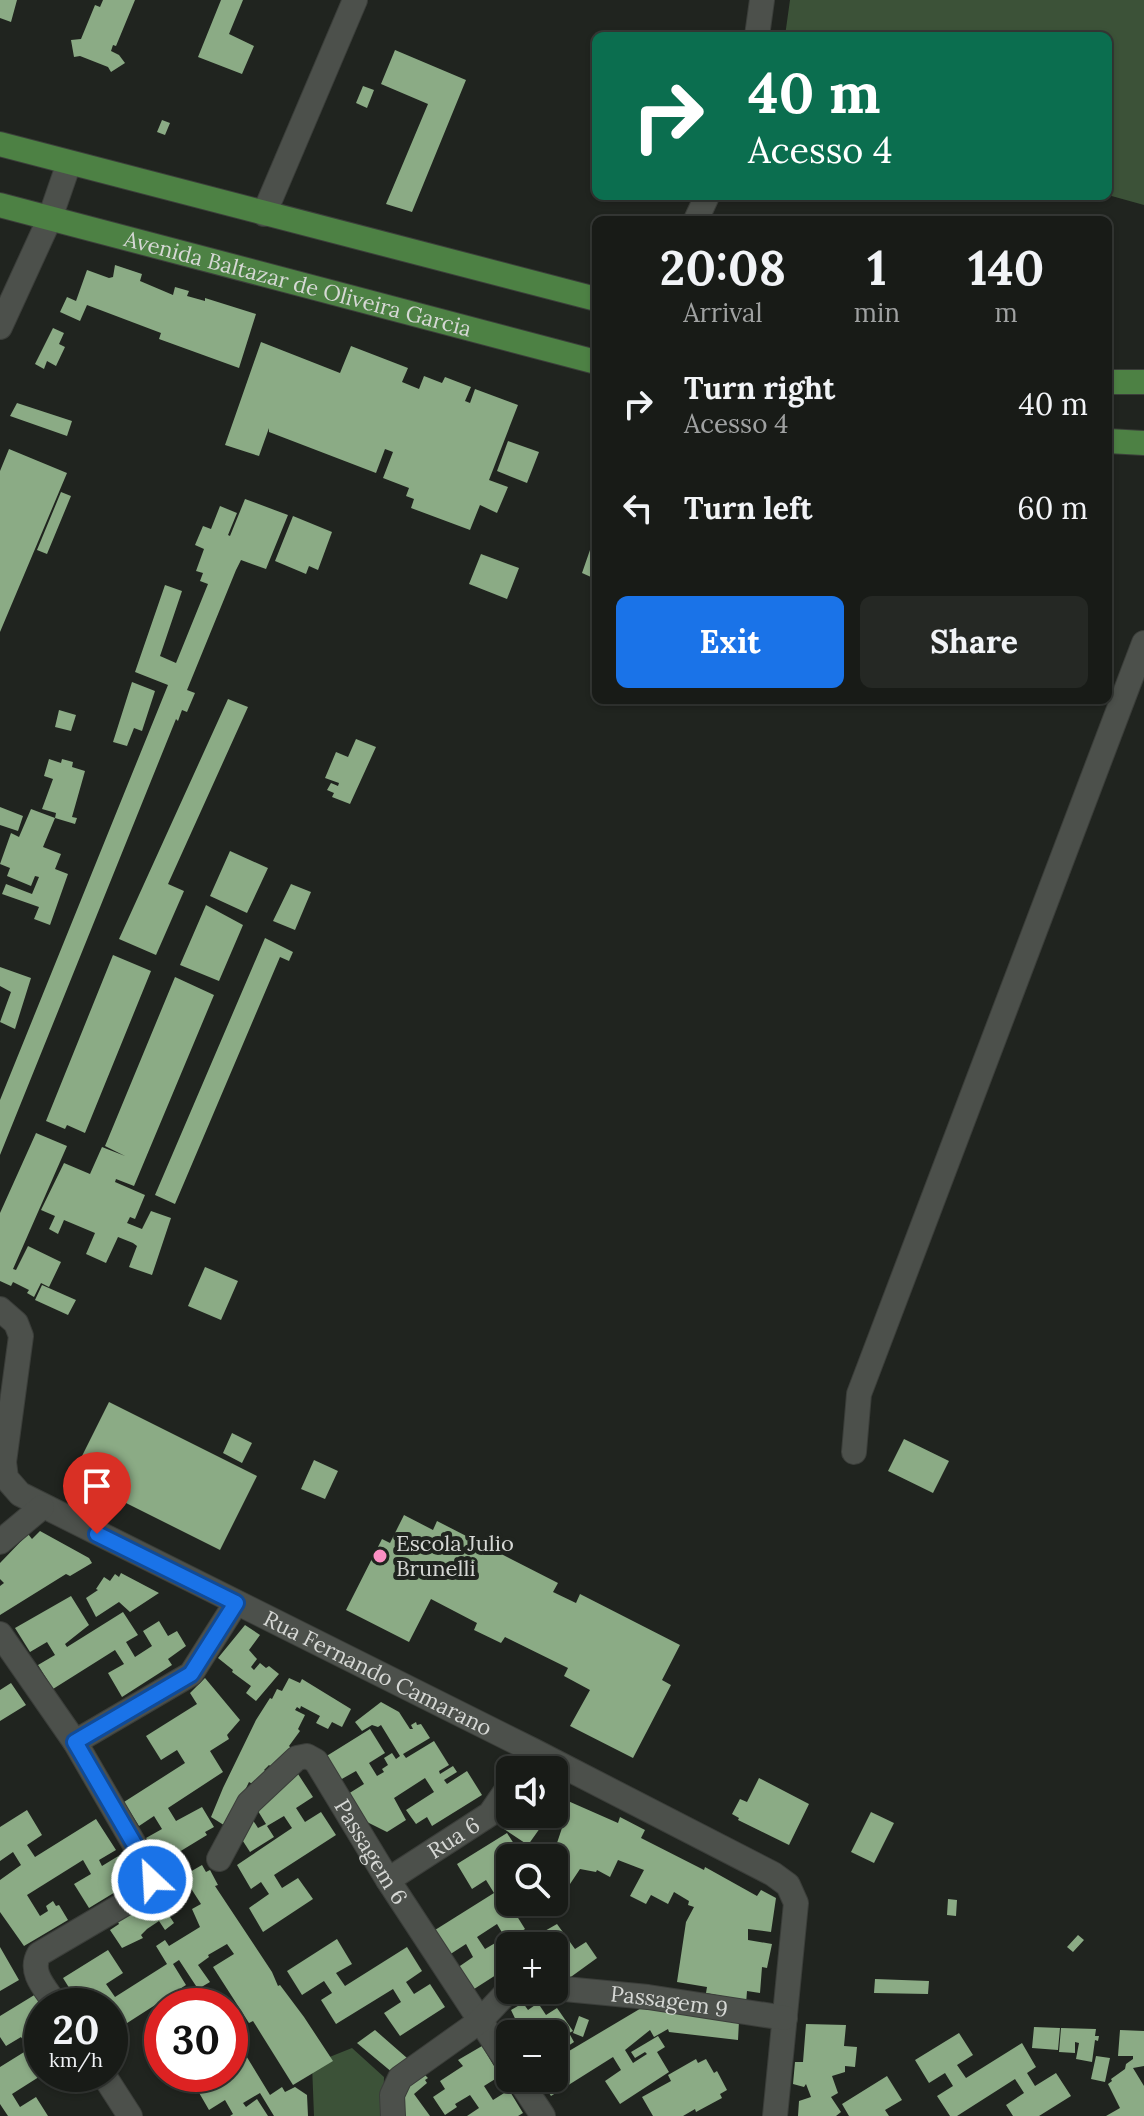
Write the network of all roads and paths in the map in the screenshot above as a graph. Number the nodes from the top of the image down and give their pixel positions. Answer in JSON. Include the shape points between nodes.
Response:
{"nodes":[{"id":1,"x":355,"y":0,"type":"edge"},
{"id":2,"x":762,"y":0,"type":"edge"},
{"id":3,"x":758,"y":32,"type":"edge"},
{"id":4,"x":0,"y":144,"type":"edge"},
{"id":5,"x":69,"y":163,"type":"junction"},
{"id":6,"x":0,"y":205,"type":"edge"},
{"id":7,"x":264,"y":214,"type":"junction"},
{"id":8,"x":50,"y":218,"type":"junction"},
{"id":9,"x":592,"y":298,"type":"edge"},
{"id":10,"x":0,"y":327,"type":"edge"},
{"id":11,"x":592,"y":361,"type":"edge"},
{"id":12,"x":1112,"y":382,"type":"edge"},
{"id":13,"x":1144,"y":382,"type":"edge"},
{"id":14,"x":1112,"y":441,"type":"edge"},
{"id":15,"x":1144,"y":443,"type":"edge"},
{"id":16,"x":1144,"y":643,"type":"edge"},
{"id":17,"x":0,"y":1309,"type":"edge"},
{"id":18,"x":854,"y":1452,"type":"dead end"},
{"id":19,"x":42,"y":1507,"type":"junction"},
{"id":20,"x":0,"y":1542,"type":"edge"},
{"id":21,"x":236,"y":1603,"type":"junction"},
{"id":22,"x":0,"y":1634,"type":"edge"},
{"id":23,"x":75,"y":1742,"type":"junction"},
{"id":24,"x":520,"y":1756,"type":"edge"},
{"id":25,"x":568,"y":1779,"type":"edge"},
{"id":26,"x":496,"y":1805,"type":"edge"},
{"id":27,"x":219,"y":1859,"type":"dead end"},
{"id":28,"x":388,"y":1880,"type":"junction"},
{"id":29,"x":45,"y":1988,"type":"edge"},
{"id":30,"x":568,"y":1989,"type":"edge"},
{"id":31,"x":496,"y":2004,"type":"edge"},
{"id":32,"x":785,"y":2018,"type":"junction"},
{"id":33,"x":480,"y":2021,"type":"junction"},
{"id":34,"x":496,"y":2045,"type":"edge"},
{"id":35,"x":113,"y":2092,"type":"edge"},
{"id":36,"x":527,"y":2092,"type":"edge"},
{"id":37,"x":125,"y":2114,"type":"edge"},
{"id":38,"x":393,"y":2116,"type":"edge"},
{"id":39,"x":543,"y":2116,"type":"edge"},
{"id":40,"x":775,"y":2116,"type":"edge"}],
"edges":[{"from":1,"to":7,"type":"street"},
{"from":2,"to":3,"type":"street"},
{"from":4,"to":5,"type":"main road"},
{"from":5,"to":7,"type":"main road"},
{"from":5,"to":8,"type":"street"},
{"from":6,"to":8,"type":"main road","name":"Avenida Baltazar de Oliveira Garcia"},
{"from":7,"to":9,"type":"main road"},
{"from":8,"to":10,"type":"street"},
{"from":8,"to":11,"type":"main road","name":"Avenida Baltazar de Oliveira Garcia"},
{"from":12,"to":13,"type":"main road"},
{"from":14,"to":15,"type":"main road"},
{"from":16,"to":18,"type":"street","via":[[859,1394]]},
{"from":17,"to":19,"type":"street","name":"Rua Fernando Camarano","via":[[16,1323],[21,1336],[6,1478]]},
{"from":19,"to":20,"type":"street"},
{"from":19,"to":21,"type":"street","name":"Rua Fernando Camarano"},
{"from":21,"to":23,"type":"street","via":[[191,1674]]},
{"from":21,"to":24,"type":"street","name":"Rua Fernando Camarano"},
{"from":22,"to":23,"type":"street"},
{"from":23,"to":29,"type":"street","via":[[152,1880],[148,1890],[39,1954],[35,1973]]},
{"from":25,"to":32,"type":"street","name":"Rua Fernando Camarano","via":[[788,1885],[796,1903]]},
{"from":26,"to":28,"type":"street","name":"Rua 6"},
{"from":27,"to":28,"type":"street","name":"Passagem 6","via":[[249,1803],[297,1758],[307,1756],[316,1761]]},
{"from":28,"to":33,"type":"street","name":"Passagem 6"},
{"from":30,"to":32,"type":"street","name":"Passagem 9"},
{"from":31,"to":33,"type":"street"},
{"from":32,"to":40,"type":"street","name":"Rua Fernando Camarano"},
{"from":33,"to":34,"type":"street","name":"Passagem 6"},
{"from":33,"to":38,"type":"street","via":[[400,2078],[392,2095]]},
{"from":35,"to":37,"type":"street"},
{"from":36,"to":39,"type":"street"}]}
